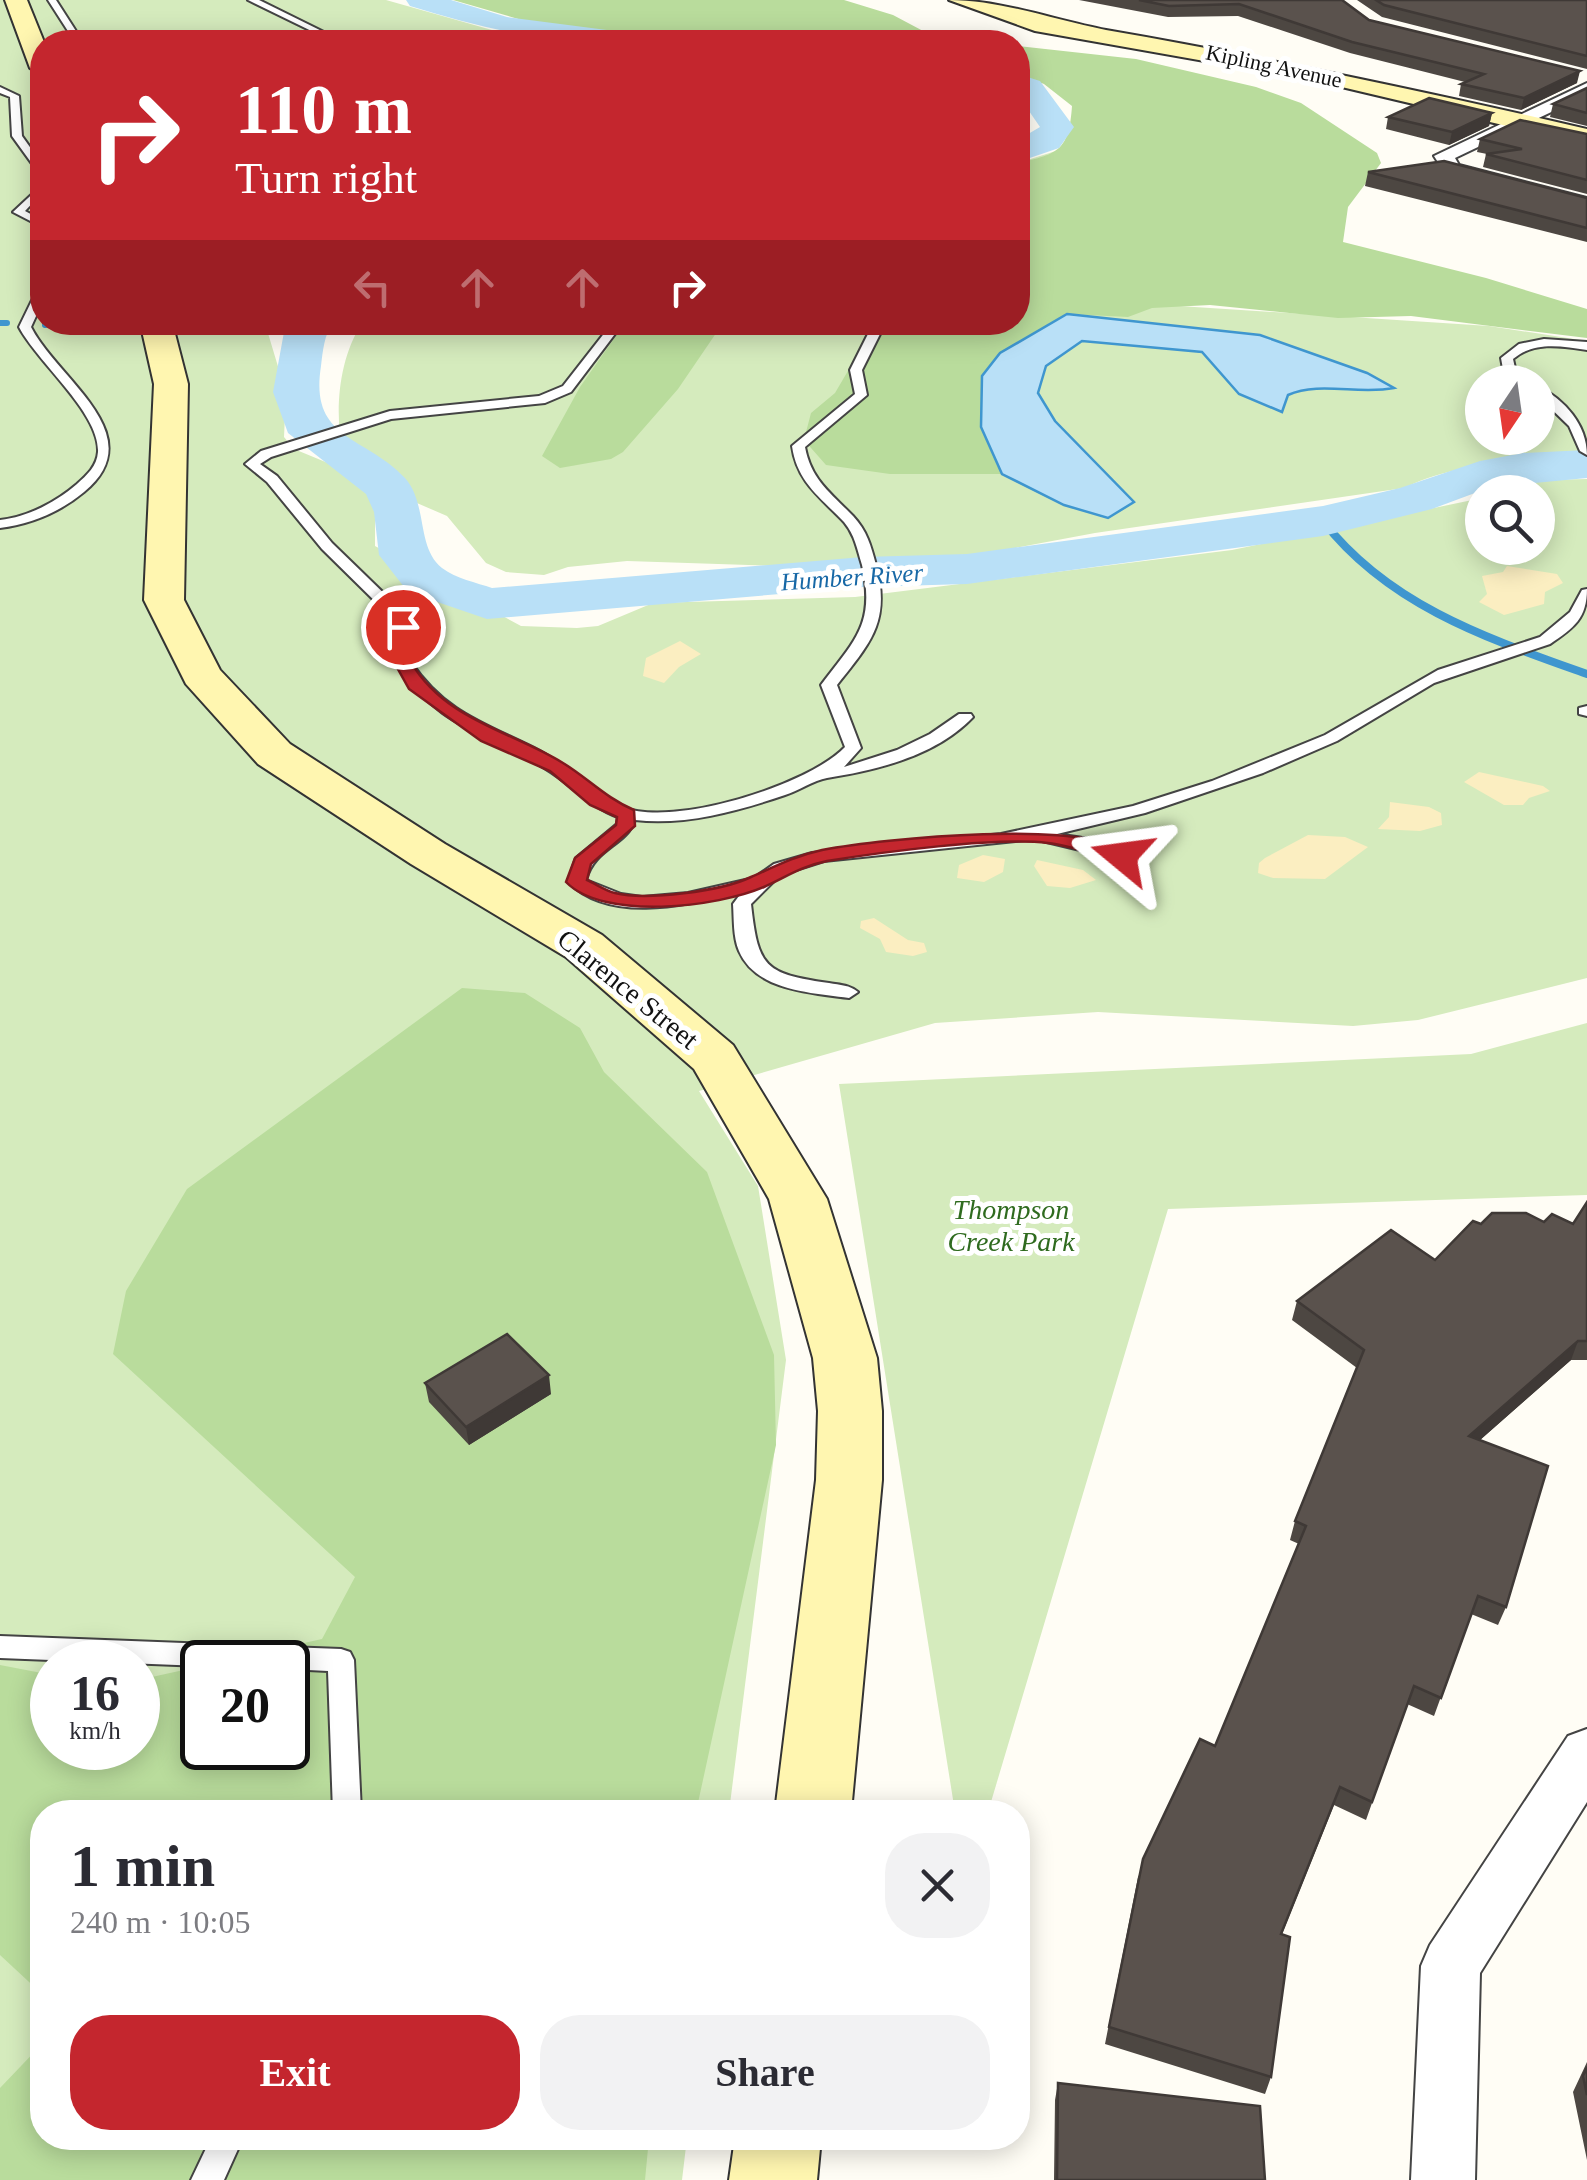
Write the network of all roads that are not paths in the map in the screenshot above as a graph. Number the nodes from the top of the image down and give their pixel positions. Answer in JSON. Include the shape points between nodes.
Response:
{"nodes":[{"id":1,"x":16,"y":0,"type":"edge"},
{"id":2,"x":52,"y":0,"type":"edge"},
{"id":3,"x":252,"y":0,"type":"edge"},
{"id":4,"x":960,"y":0,"type":"edge"},
{"id":5,"x":71,"y":30,"type":"edge"},
{"id":6,"x":315,"y":30,"type":"edge"},
{"id":7,"x":30,"y":37,"type":"edge"},
{"id":8,"x":1587,"y":88,"type":"edge"},
{"id":9,"x":0,"y":90,"type":"edge"},
{"id":10,"x":1519,"y":121,"type":"junction"},
{"id":11,"x":1587,"y":137,"type":"edge"},
{"id":12,"x":30,"y":154,"type":"edge"},
{"id":13,"x":30,"y":200,"type":"edge"},
{"id":14,"x":1587,"y":204,"type":"edge"},
{"id":15,"x":30,"y":218,"type":"edge"},
{"id":16,"x":30,"y":317,"type":"edge"},
{"id":17,"x":159,"y":335,"type":"edge"},
{"id":18,"x":609,"y":335,"type":"edge"},
{"id":19,"x":874,"y":335,"type":"edge"},
{"id":20,"x":1587,"y":346,"type":"edge"},
{"id":21,"x":1508,"y":365,"type":"edge"},
{"id":22,"x":1555,"y":406,"type":"edge"},
{"id":23,"x":1584,"y":448,"type":"edge"},
{"id":24,"x":0,"y":524,"type":"edge"},
{"id":25,"x":1587,"y":593,"type":"edge"},
{"id":26,"x":965,"y":716,"type":"dead end"},
{"id":27,"x":820,"y":776,"type":"junction"},
{"id":28,"x":627,"y":814,"type":"junction"},
{"id":29,"x":994,"y":838,"type":"junction"},
{"id":30,"x":1122,"y":856,"type":"dead end"},
{"id":31,"x":756,"y":883,"type":"junction"},
{"id":32,"x":849,"y":992,"type":"dead end"},
{"id":33,"x":0,"y":1647,"type":"edge"},
{"id":34,"x":1587,"y":1754,"type":"edge"},
{"id":35,"x":347,"y":1800,"type":"edge"},
{"id":36,"x":815,"y":1800,"type":"edge"},
{"id":37,"x":221,"y":2150,"type":"edge"},
{"id":38,"x":777,"y":2150,"type":"edge"},
{"id":39,"x":207,"y":2180,"type":"edge"},
{"id":40,"x":773,"y":2180,"type":"edge"},
{"id":41,"x":1444,"y":2180,"type":"edge"}],
"edges":[{"from":1,"to":7,"type":"street"},
{"from":2,"to":5,"type":"lane"},
{"from":3,"to":6,"type":"lane"},
{"from":4,"to":10,"type":"street","name":"Kipling Avenue","via":[[1035,24],[1208,52]]},
{"from":8,"to":10,"type":"street"},
{"from":9,"to":12,"type":"lane","via":[[14,96],[17,136]]},
{"from":10,"to":11,"type":"street","name":"Kipling Avenue"},
{"from":10,"to":14,"type":"street","via":[[1444,156],[1452,169]]},
{"from":13,"to":15,"type":"lane","via":[[18,212]]},
{"from":16,"to":24,"type":"lane","via":[[30,346],[88,404],[103,457],[96,480],[37,516]]},
{"from":17,"to":36,"type":"street","name":"Clarence Street","via":[[171,384],[164,600],[201,674],[274,754],[584,946],[714,1058],[798,1198],[845,1358],[850,1410],[849,1480]]},
{"from":18,"to":28,"type":"lane","via":[[567,389],[541,400],[390,415],[252,464],[394,610],[406,646],[403,662],[416,685],[476,730],[538,757],[597,801]]},
{"from":19,"to":27,"type":"lane","via":[[856,370],[861,395],[798,446],[823,500],[859,533],[879,603],[869,630],[829,685],[853,748],[846,761]]},
{"from":20,"to":21,"type":"lane","via":[[1515,348]]},
{"from":22,"to":23,"type":"lane","via":[[1575,424]]},
{"from":25,"to":29,"type":"lane","via":[[1578,617],[1538,646],[1445,672],[1333,737],[1114,816]]},
{"from":26,"to":27,"type":"lane","via":[[944,735],[863,769]]},
{"from":27,"to":28,"type":"lane","via":[[678,819]]},
{"from":28,"to":31,"type":"lane","via":[[626,826],[582,862],[576,882],[594,894],[652,902]]},
{"from":29,"to":30,"type":"lane","via":[[1047,837]]},
{"from":29,"to":31,"type":"lane","via":[[825,856],[782,867]]},
{"from":31,"to":32,"type":"lane","via":[[742,904],[748,954],[766,971]]},
{"from":33,"to":35,"type":"lane","via":[[341,1660]]},
{"from":34,"to":41,"type":"street","via":[[1450,1966]]},
{"from":37,"to":39,"type":"lane"},
{"from":38,"to":40,"type":"street"}]}
